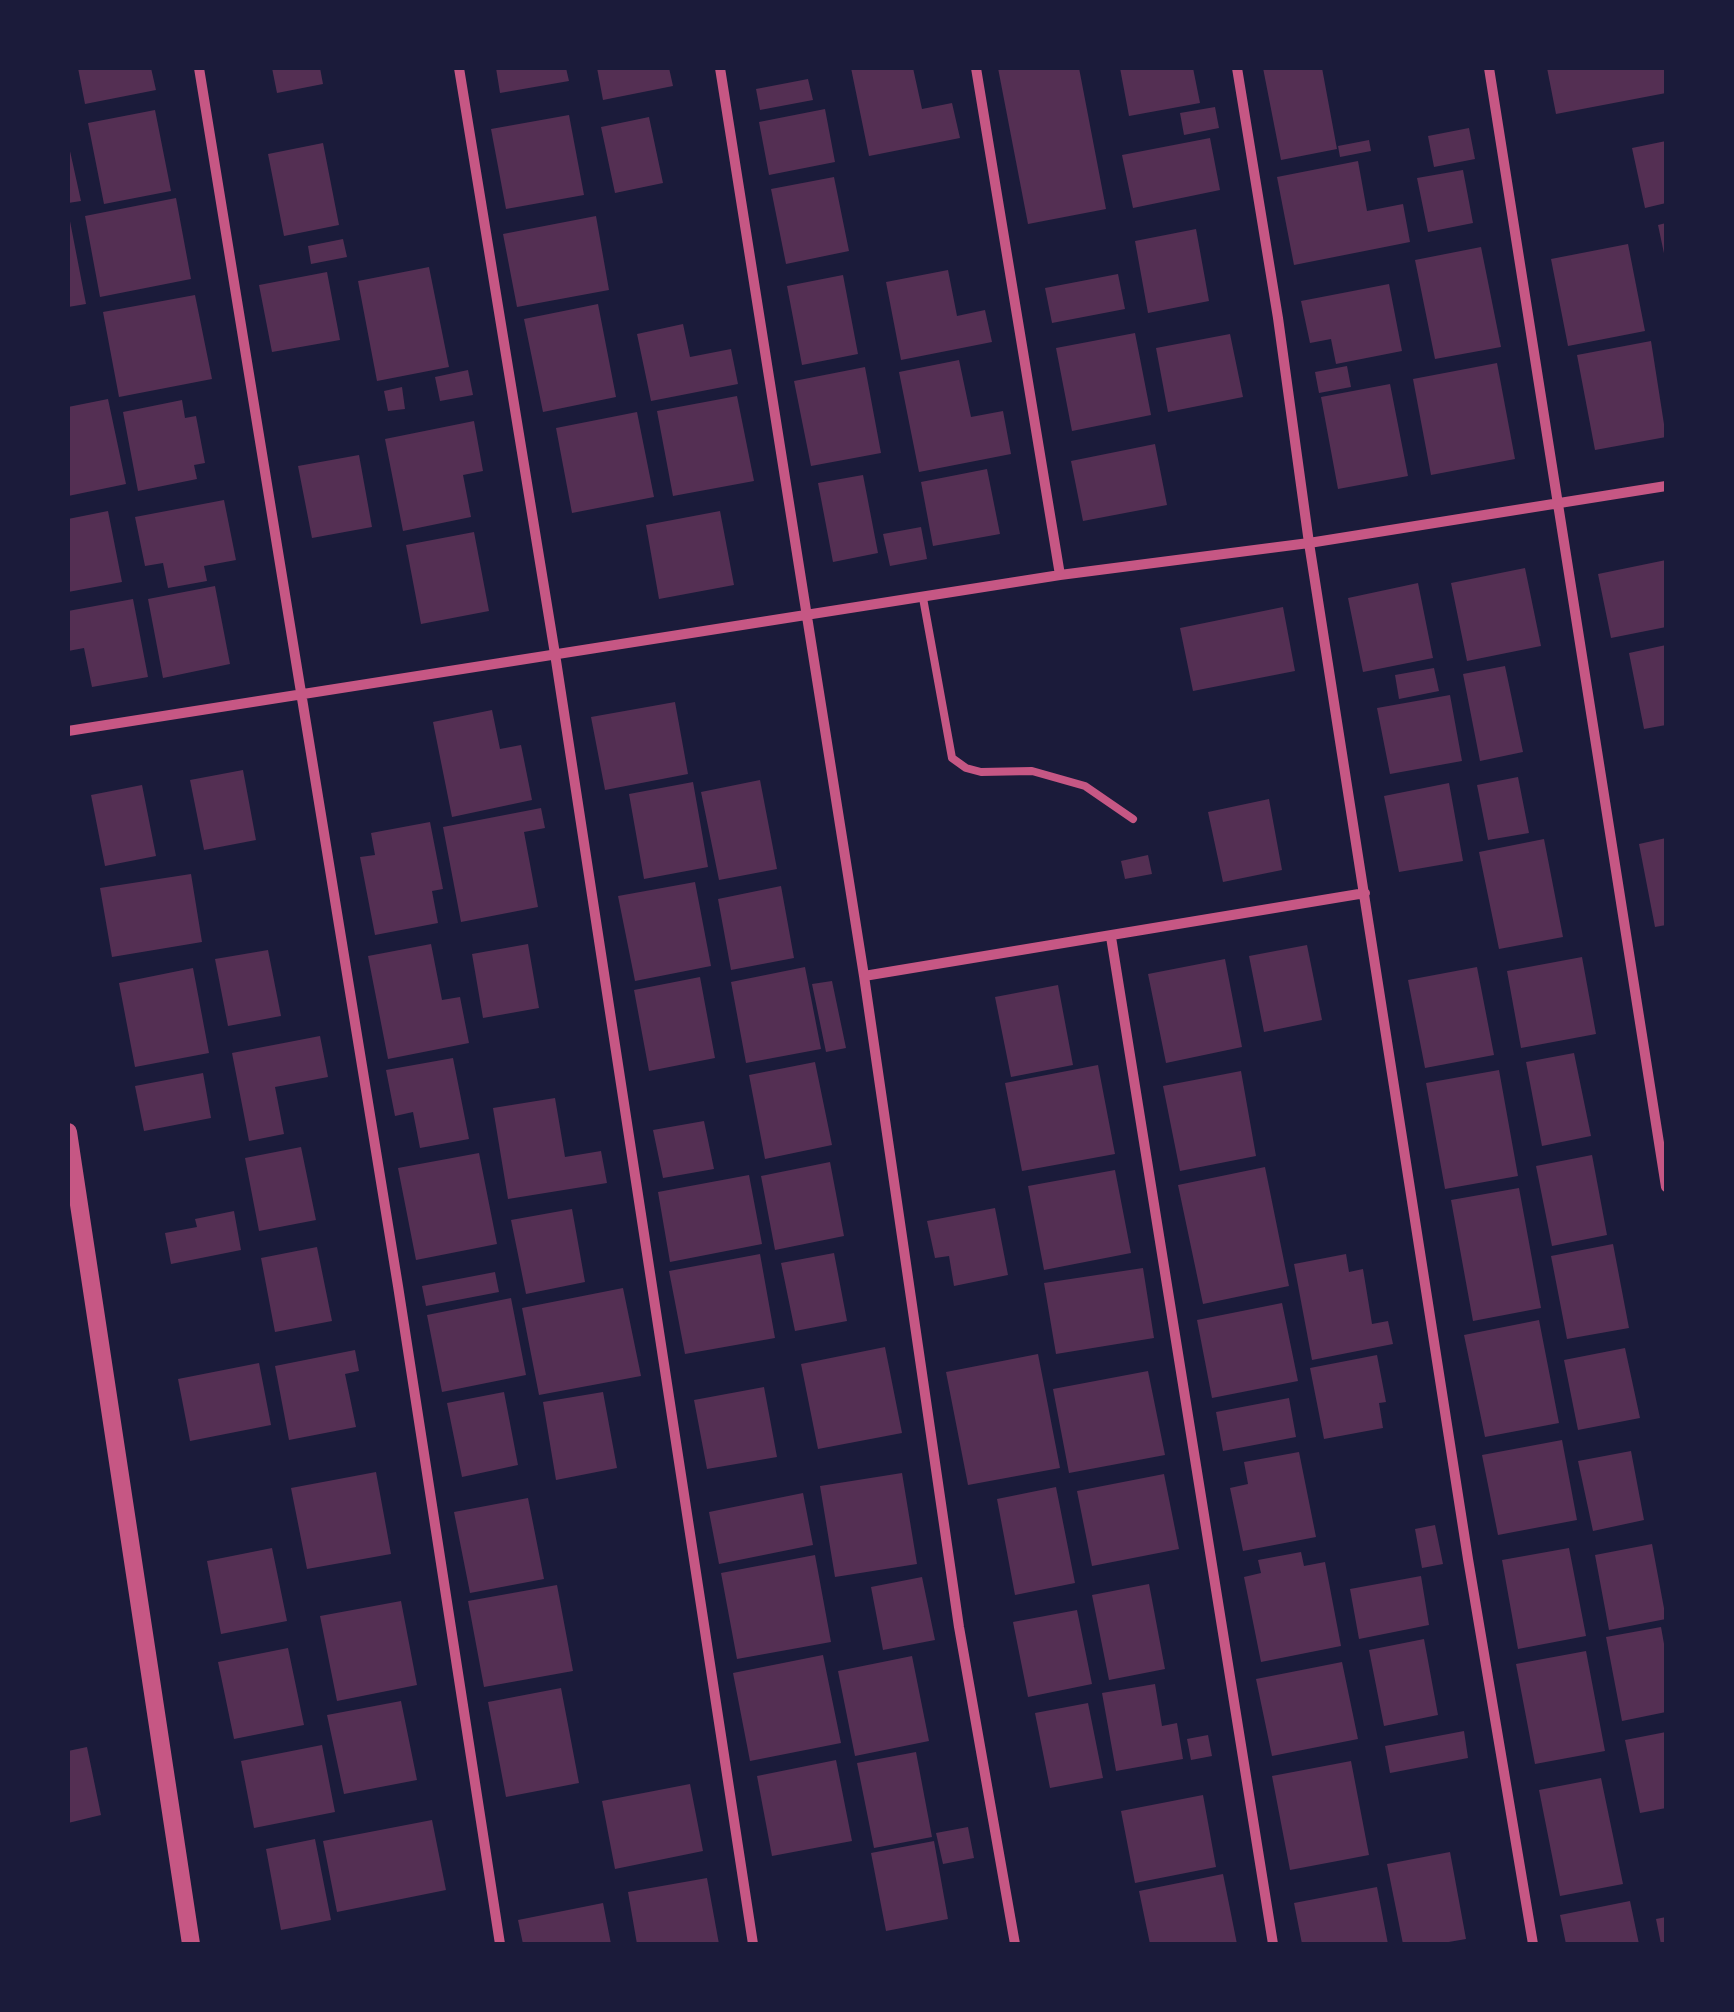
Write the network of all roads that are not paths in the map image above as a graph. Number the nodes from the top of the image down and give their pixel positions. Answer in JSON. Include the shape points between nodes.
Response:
{"nodes":[{"id":1,"x":199,"y":68,"type":"edge"},
{"id":2,"x":459,"y":68,"type":"edge"},
{"id":3,"x":720,"y":68,"type":"edge"},
{"id":4,"x":976,"y":68,"type":"edge"},
{"id":5,"x":1237,"y":68,"type":"edge"},
{"id":6,"x":1489,"y":68,"type":"edge"},
{"id":7,"x":1666,"y":486,"type":"edge"},
{"id":8,"x":1558,"y":503,"type":"junction"},
{"id":9,"x":1309,"y":543,"type":"junction"},
{"id":10,"x":1060,"y":575,"type":"junction"},
{"id":11,"x":923,"y":598,"type":"junction"},
{"id":12,"x":805,"y":617,"type":"junction"},
{"id":13,"x":555,"y":654,"type":"junction"},
{"id":14,"x":302,"y":692,"type":"junction"},
{"id":15,"x":68,"y":731,"type":"edge"},
{"id":16,"x":1133,"y":819,"type":"dead end"},
{"id":17,"x":1364,"y":893,"type":"junction"},
{"id":18,"x":1111,"y":937,"type":"junction"},
{"id":19,"x":864,"y":976,"type":"junction"},
{"id":20,"x":68,"y":1132,"type":"edge"},
{"id":21,"x":1666,"y":1188,"type":"edge"},
{"id":22,"x":192,"y":1944,"type":"edge"},
{"id":23,"x":500,"y":1944,"type":"edge"},
{"id":24,"x":753,"y":1944,"type":"edge"},
{"id":25,"x":1015,"y":1944,"type":"edge"},
{"id":26,"x":1273,"y":1944,"type":"edge"},
{"id":27,"x":1533,"y":1944,"type":"edge"}],
"edges":[{"from":1,"to":14,"type":"street"},
{"from":2,"to":13,"type":"street"},
{"from":3,"to":12,"type":"street"},
{"from":4,"to":10,"type":"street"},
{"from":5,"to":9,"type":"street"},
{"from":6,"to":8,"type":"street"},
{"from":7,"to":8,"type":"street"},
{"from":8,"to":9,"type":"street"},
{"from":8,"to":21,"type":"street"},
{"from":9,"to":10,"type":"street"},
{"from":9,"to":17,"type":"street"},
{"from":10,"to":11,"type":"street"},
{"from":11,"to":12,"type":"street"},
{"from":11,"to":16,"type":"lane","via":[[952,758],[982,772],[1032,771],[1085,786]]},
{"from":12,"to":13,"type":"street"},
{"from":12,"to":19,"type":"street"},
{"from":13,"to":14,"type":"street"},
{"from":13,"to":24,"type":"street"},
{"from":14,"to":15,"type":"street"},
{"from":14,"to":23,"type":"street"},
{"from":17,"to":18,"type":"street"},
{"from":17,"to":27,"type":"street"},
{"from":18,"to":19,"type":"street"},
{"from":18,"to":26,"type":"street"},
{"from":19,"to":25,"type":"street","via":[[959,1627]]},
{"from":20,"to":22,"type":"street"}]}
